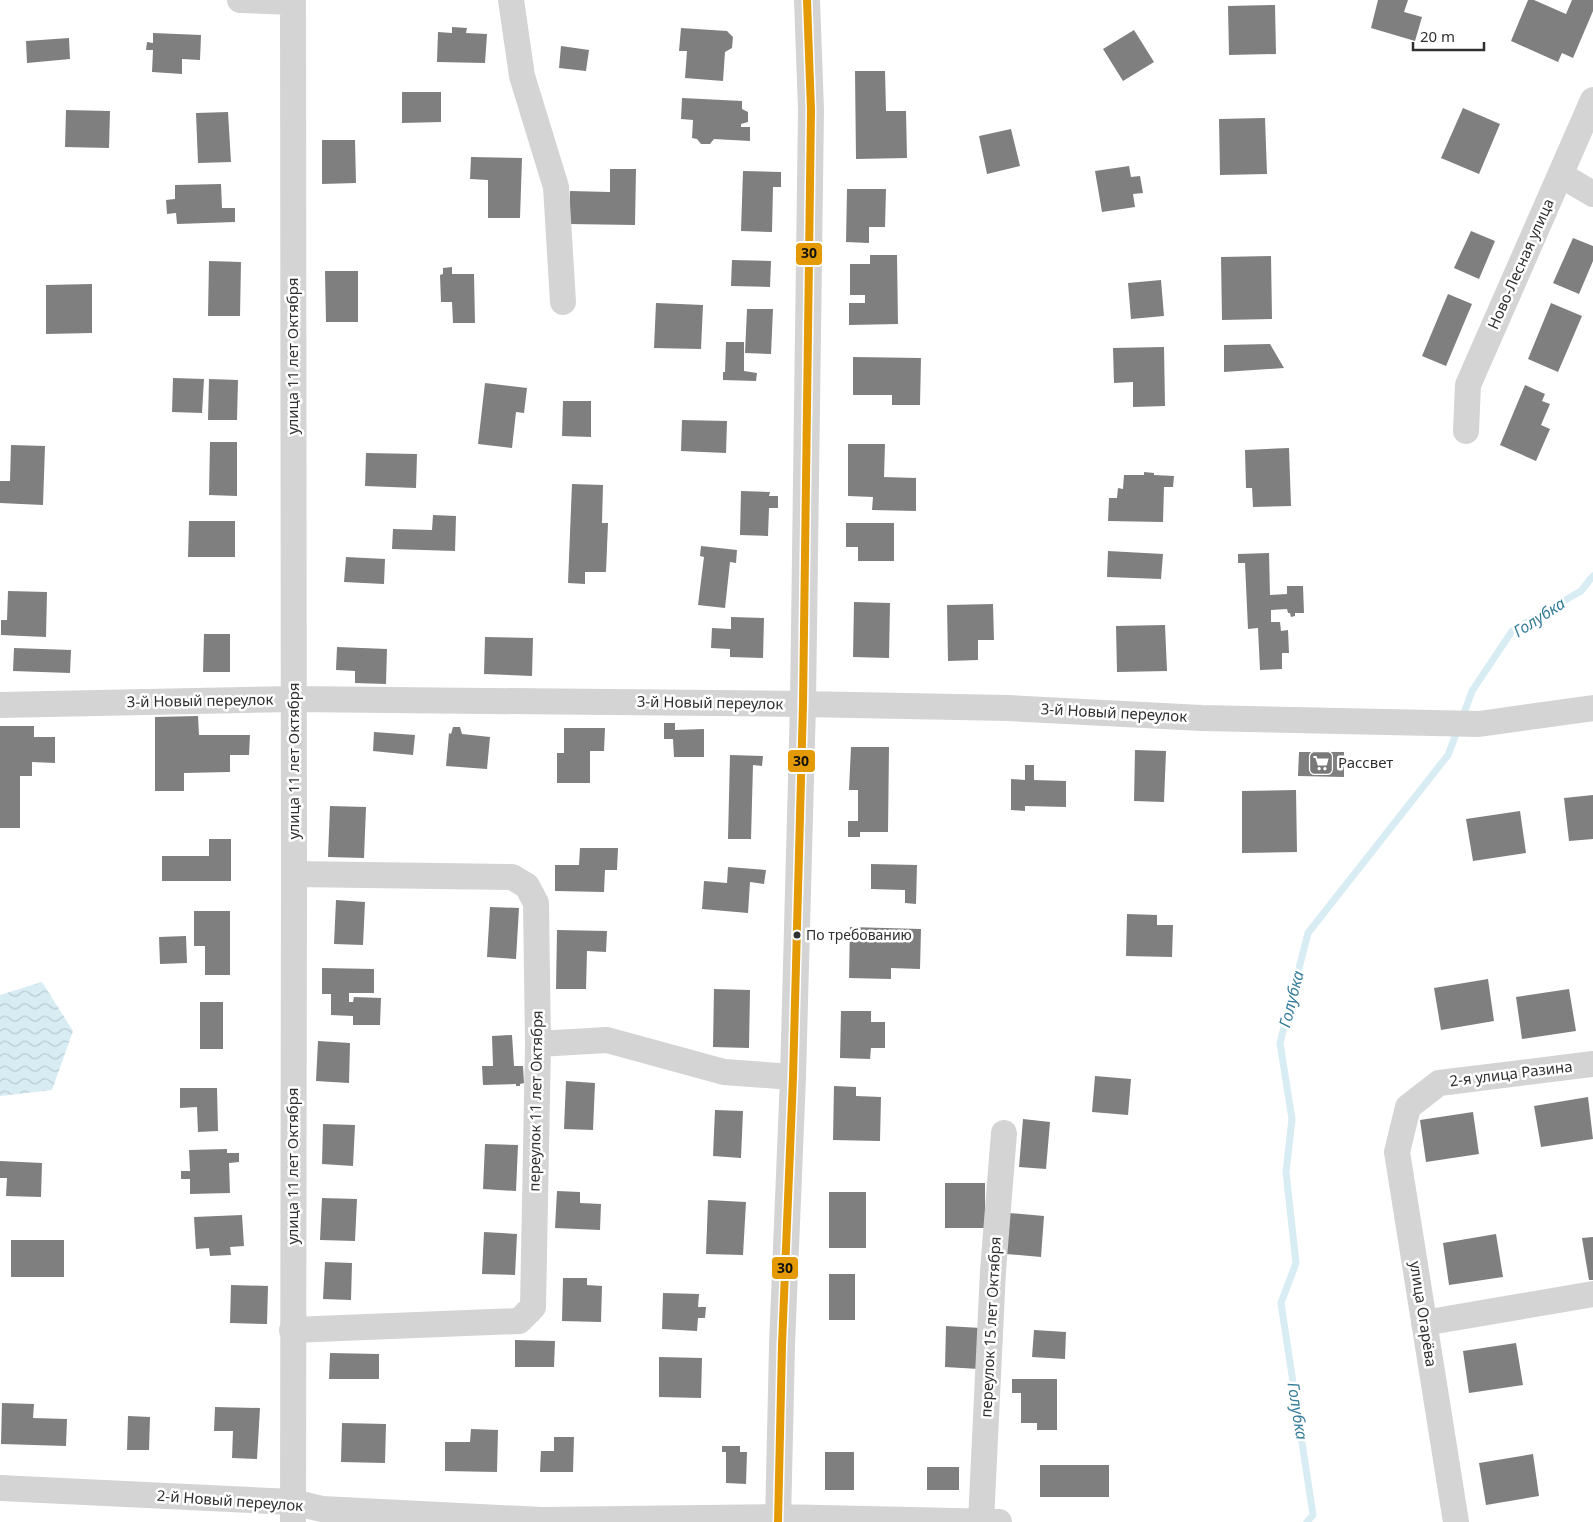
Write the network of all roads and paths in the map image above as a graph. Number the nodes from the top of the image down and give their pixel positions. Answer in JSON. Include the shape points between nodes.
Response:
{"nodes":[{"id":1,"x":240,"y":0,"type":"edge"},
{"id":2,"x":510,"y":0,"type":"edge"},
{"id":3,"x":807,"y":0,"type":"edge"},
{"id":4,"x":293,"y":1,"type":"edge"},
{"id":5,"x":1593,"y":100,"type":"edge"},
{"id":6,"x":1561,"y":175,"type":"junction"},
{"id":7,"x":1593,"y":194,"type":"edge"},
{"id":8,"x":563,"y":302,"type":"dead end"},
{"id":9,"x":1466,"y":431,"type":"dead end"},
{"id":10,"x":294,"y":699,"type":"junction"},
{"id":11,"x":803,"y":704,"type":"junction"},
{"id":12,"x":0,"y":705,"type":"edge"},
{"id":13,"x":1593,"y":708,"type":"edge"},
{"id":14,"x":294,"y":874,"type":"junction"},
{"id":15,"x":538,"y":1044,"type":"junction"},
{"id":16,"x":1593,"y":1064,"type":"edge"},
{"id":17,"x":793,"y":1077,"type":"junction"},
{"id":18,"x":1408,"y":1107,"type":"joint"},
{"id":19,"x":1004,"y":1133,"type":"dead end"},
{"id":20,"x":1593,"y":1294,"type":"edge"},
{"id":21,"x":1424,"y":1323,"type":"junction"},
{"id":22,"x":292,"y":1330,"type":"junction"},
{"id":23,"x":0,"y":1488,"type":"edge"},
{"id":24,"x":292,"y":1512,"type":"edge"},
{"id":25,"x":778,"y":1519,"type":"edge"},
{"id":26,"x":981,"y":1522,"type":"edge"},
{"id":27,"x":999,"y":1522,"type":"edge"},
{"id":28,"x":1456,"y":1522,"type":"edge"}],
"edges":[{"from":1,"to":4,"type":"street"},
{"from":2,"to":8,"type":"street","via":[[522,76],[556,187]]},
{"from":3,"to":11,"type":"street","via":[[811,110]]},
{"from":4,"to":10,"type":"street","name":"улица 11 лет Октября"},
{"from":5,"to":6,"type":"street","name":"Ново-Лесная улица"},
{"from":6,"to":7,"type":"street"},
{"from":6,"to":9,"type":"street","name":"Ново-Лесная улица","via":[[1468,385]]},
{"from":10,"to":11,"type":"street","name":"3-й Новый переулок"},
{"from":10,"to":12,"type":"street","name":"3-й Новый переулок"},
{"from":10,"to":14,"type":"street","name":"улица 11 лет Октября"},
{"from":11,"to":13,"type":"street","name":"3-й Новый переулок","via":[[1479,724]]},
{"from":11,"to":17,"type":"street"},
{"from":14,"to":15,"type":"street","name":"переулок 11 лет Октября","via":[[512,877],[527,886],[536,903]]},
{"from":14,"to":22,"type":"street","name":"улица 11 лет Октября"},
{"from":15,"to":17,"type":"street","via":[[607,1040],[724,1072]]},
{"from":15,"to":22,"type":"street","name":"переулок 11 лет Октября","via":[[533,1307],[519,1321]]},
{"from":16,"to":18,"type":"street","name":"2-я улица Разина","via":[[1439,1083]]},
{"from":17,"to":25,"type":"street"},
{"from":18,"to":21,"type":"street","name":"улица Огарёва","via":[[1397,1152]]},
{"from":19,"to":26,"type":"street","name":"переулок 15 лет Октября","via":[[993,1271]]},
{"from":20,"to":21,"type":"street"},
{"from":21,"to":28,"type":"street","name":"улица Огарёва"},
{"from":22,"to":24,"type":"street","name":"улица 11 лет Октября"},
{"from":23,"to":24,"type":"street","name":"2-й Новый переулок"},
{"from":24,"to":25,"type":"street","name":"2-й Новый переулок","via":[[322,1509],[542,1520]]},
{"from":25,"to":26,"type":"street","name":"2-й Новый переулок"},
{"from":26,"to":27,"type":"street","name":"2-й Новый переулок"}]}
